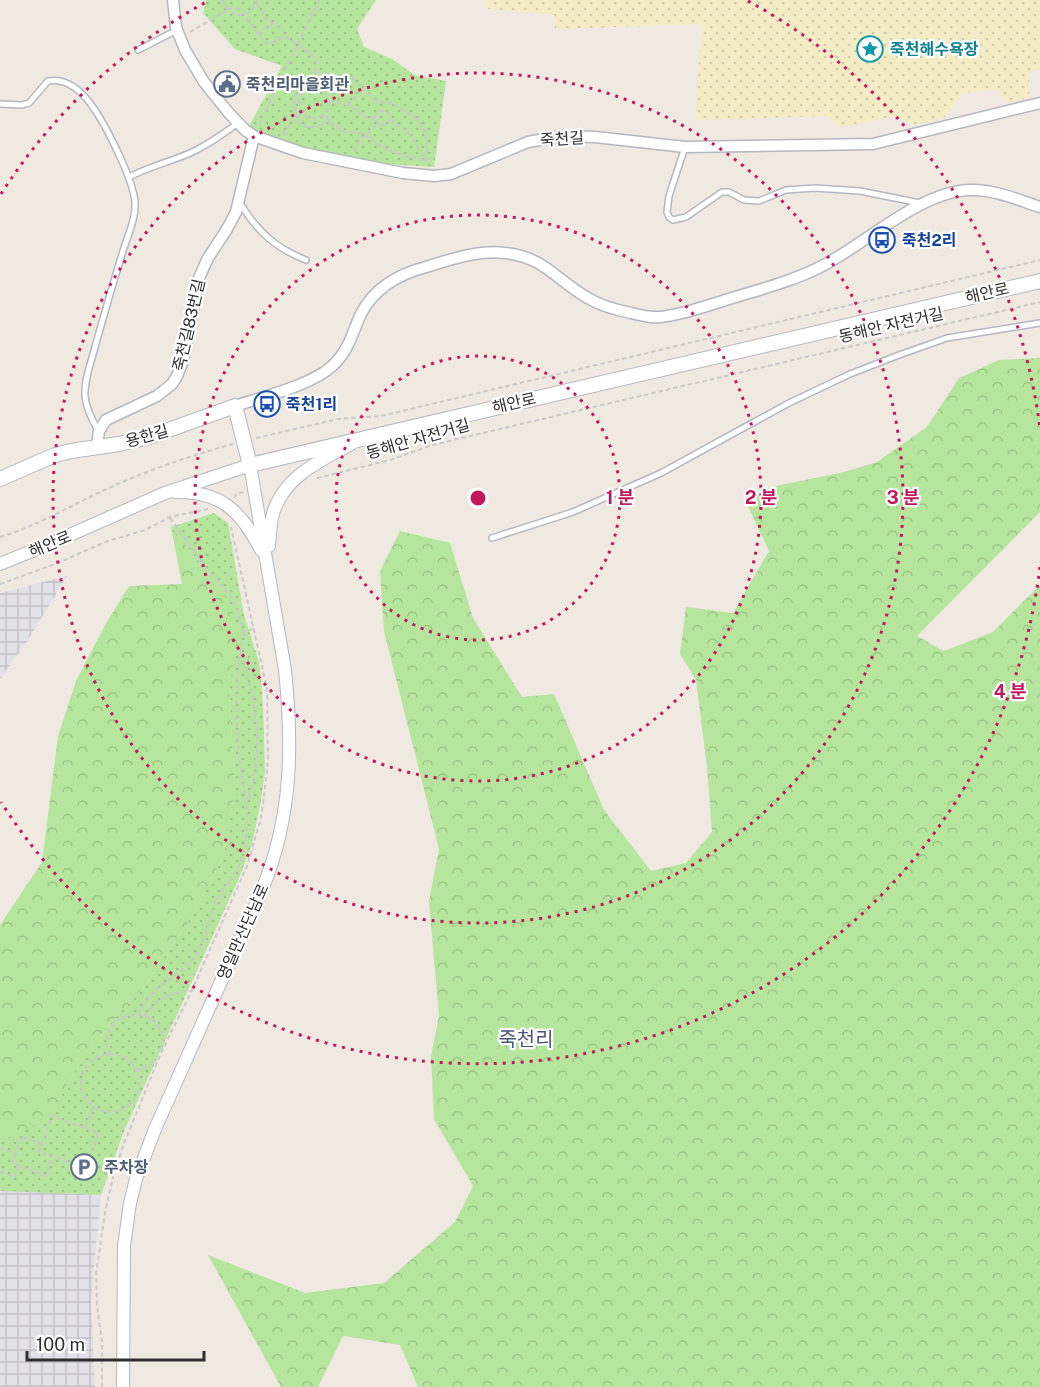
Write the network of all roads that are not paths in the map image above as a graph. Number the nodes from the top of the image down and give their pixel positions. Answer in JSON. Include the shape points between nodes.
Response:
{"nodes":[{"id":1,"x":173,"y":0,"type":"edge"},
{"id":2,"x":178,"y":34,"type":"junction"},
{"id":3,"x":138,"y":50,"type":"dead end"},
{"id":4,"x":1040,"y":103,"type":"edge"},
{"id":5,"x":0,"y":104,"type":"edge"},
{"id":6,"x":238,"y":123,"type":"junction"},
{"id":7,"x":254,"y":136,"type":"junction"},
{"id":8,"x":685,"y":147,"type":"junction"},
{"id":9,"x":129,"y":177,"type":"junction"},
{"id":10,"x":239,"y":202,"type":"junction"},
{"id":11,"x":925,"y":204,"type":"junction"},
{"id":12,"x":1040,"y":207,"type":"edge"},
{"id":13,"x":306,"y":260,"type":"dead end"},
{"id":14,"x":1040,"y":281,"type":"edge"},
{"id":15,"x":1040,"y":324,"type":"edge"},
{"id":16,"x":235,"y":406,"type":"junction"},
{"id":17,"x":99,"y":430,"type":"junction"},
{"id":18,"x":362,"y":438,"type":"junction"},
{"id":19,"x":97,"y":446,"type":"junction"},
{"id":20,"x":250,"y":465,"type":"junction"},
{"id":21,"x":0,"y":479,"type":"edge"},
{"id":22,"x":165,"y":493,"type":"junction"},
{"id":23,"x":492,"y":538,"type":"dead end"},
{"id":24,"x":267,"y":563,"type":"junction"},
{"id":25,"x":0,"y":564,"type":"edge"},
{"id":26,"x":123,"y":1387,"type":"edge"}],
"edges":[{"from":1,"to":2,"type":"street","name":"죽천길"},
{"from":2,"to":3,"type":"lane"},
{"from":2,"to":6,"type":"street","name":"죽천길","via":[[204,82]]},
{"from":4,"to":8,"type":"street","name":"죽천길","via":[[873,144]]},
{"from":5,"to":9,"type":"lane","via":[[29,103],[48,81],[73,86],[98,115]]},
{"from":6,"to":7,"type":"street","name":"죽천길"},
{"from":6,"to":9,"type":"lane","via":[[189,154]]},
{"from":7,"to":8,"type":"street","name":"죽천길","via":[[350,164],[434,176],[462,171],[528,142],[550,138],[578,135]]},
{"from":7,"to":10,"type":"street","name":"죽천길83번길"},
{"from":8,"to":11,"type":"lane","via":[[667,205],[673,220],[686,217],[722,192],[759,201],[786,190],[815,188],[860,191]]},
{"from":9,"to":17,"type":"lane","via":[[135,203],[133,222],[106,303],[85,393],[91,418]]},
{"from":10,"to":13,"type":"lane","via":[[280,249]]},
{"from":10,"to":17,"type":"street","name":"죽천길83번길","via":[[201,272],[177,376],[158,396],[106,420]]},
{"from":11,"to":12,"type":"street","via":[[969,190],[1007,196]]},
{"from":11,"to":16,"type":"street","via":[[808,273],[661,317],[597,303],[548,267],[517,255],[494,252],[417,270],[393,280],[375,294],[362,311],[341,356],[327,371]]},
{"from":14,"to":18,"type":"main road","name":"해안로"},
{"from":15,"to":23,"type":"lane","via":[[947,338],[907,351],[789,403],[662,474],[573,512]]},
{"from":16,"to":19,"type":"main road","name":"용한길","via":[[149,437]]},
{"from":16,"to":20,"type":"main road"},
{"from":17,"to":19,"type":"street"},
{"from":18,"to":20,"type":"main road","name":"해안로"},
{"from":18,"to":24,"type":"street","via":[[313,466],[285,488],[272,515]]},
{"from":19,"to":21,"type":"main road","name":"용한길","via":[[55,455]]},
{"from":20,"to":22,"type":"street","name":"해안로"},
{"from":20,"to":24,"type":"street","name":"영일만산단남로"},
{"from":22,"to":24,"type":"street","via":[[204,494],[225,508],[244,522]]},
{"from":22,"to":25,"type":"street","name":"해안로"},
{"from":24,"to":26,"type":"street","name":"영일만산단남로","via":[[288,700],[290,749],[283,826],[272,867],[136,1179],[124,1246]]}]}
